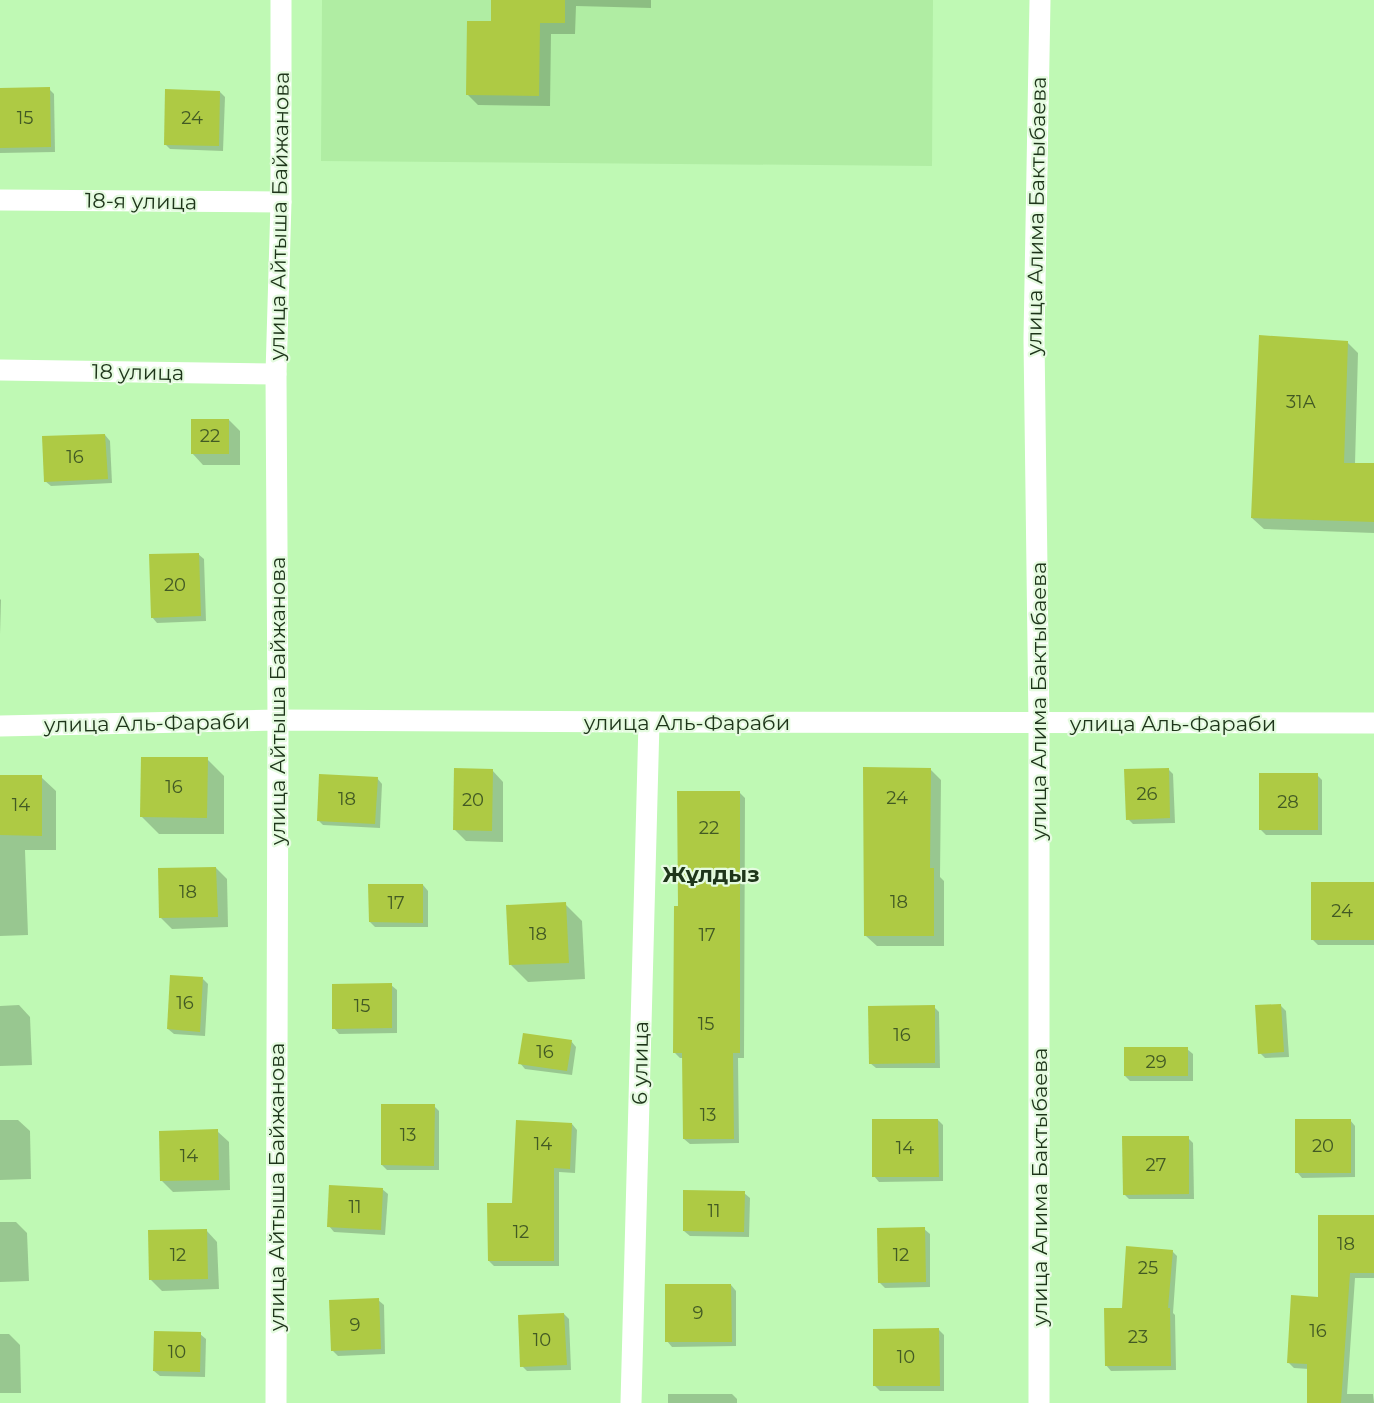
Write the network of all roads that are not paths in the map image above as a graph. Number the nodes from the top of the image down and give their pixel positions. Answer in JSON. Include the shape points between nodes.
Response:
{"nodes":[{"id":1,"x":281,"y":0,"type":"edge"},
{"id":2,"x":1040,"y":0,"type":"edge"},
{"id":3,"x":0,"y":200,"type":"edge"},
{"id":4,"x":281,"y":202,"type":"junction"},
{"id":5,"x":0,"y":370,"type":"edge"},
{"id":6,"x":276,"y":374,"type":"junction"},
{"id":7,"x":278,"y":720,"type":"junction"},
{"id":8,"x":649,"y":723,"type":"junction"},
{"id":9,"x":1039,"y":723,"type":"junction"},
{"id":10,"x":1374,"y":723,"type":"edge"},
{"id":11,"x":0,"y":726,"type":"edge"},
{"id":12,"x":276,"y":1403,"type":"edge"},
{"id":13,"x":631,"y":1403,"type":"edge"},
{"id":14,"x":1039,"y":1403,"type":"edge"}],
"edges":[{"from":1,"to":4,"type":"street","name":"улица Айтыша Байжанова"},
{"from":2,"to":9,"type":"street","name":"улица Алима Бактыбаева","via":[[1034,339]]},
{"from":3,"to":4,"type":"street","name":"18-я улица"},
{"from":4,"to":6,"type":"street","name":"улица Айтыша Байжанова"},
{"from":5,"to":6,"type":"street","name":"18 улица"},
{"from":6,"to":7,"type":"street","name":"улица Айтыша Байжанова"},
{"from":7,"to":8,"type":"street","name":"улица Аль-Фараби"},
{"from":7,"to":11,"type":"street","name":"улица Аль-Фараби"},
{"from":7,"to":12,"type":"street","name":"улица Айтыша Байжанова"},
{"from":8,"to":9,"type":"street","name":"улица Аль-Фараби"},
{"from":8,"to":13,"type":"street","name":"6 улица"},
{"from":9,"to":10,"type":"street","name":"улица Аль-Фараби"},
{"from":9,"to":14,"type":"street","name":"улица Алима Бактыбаева"}]}
